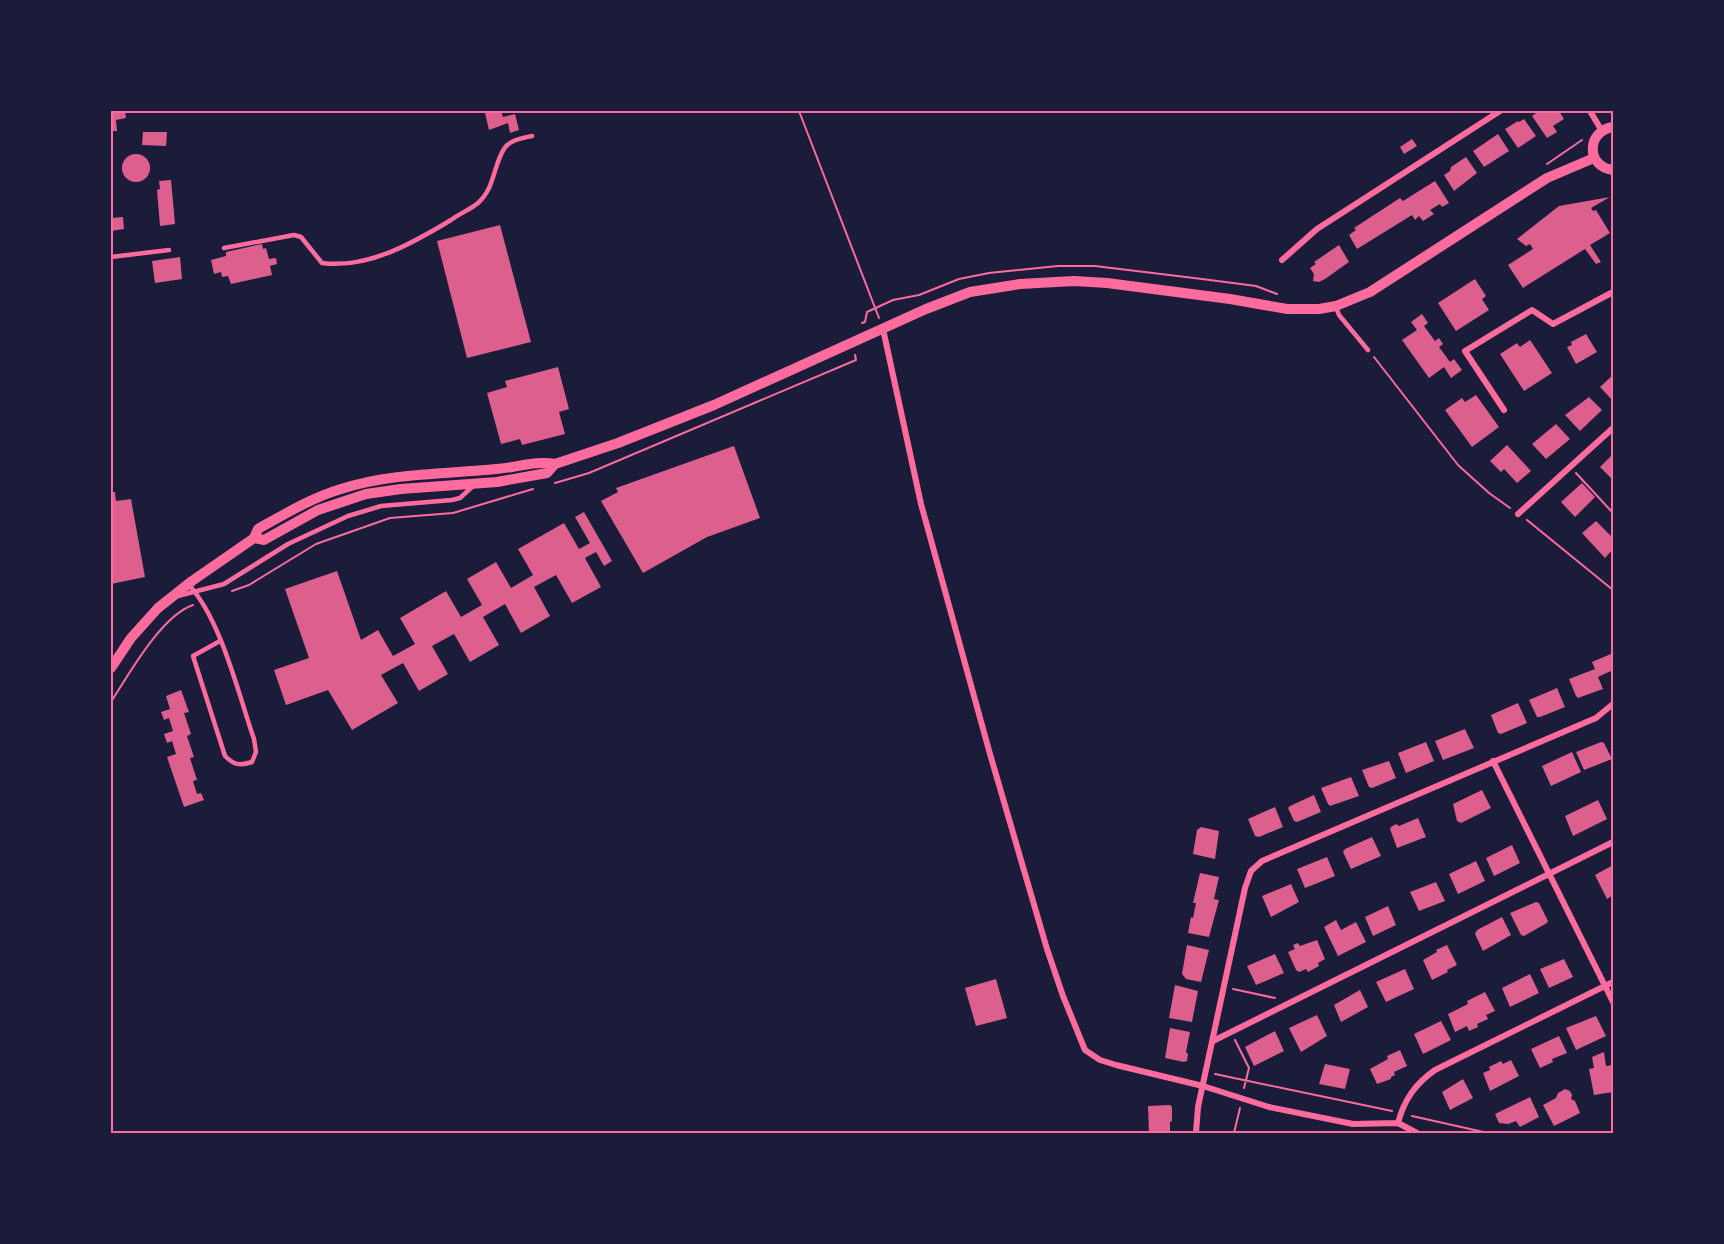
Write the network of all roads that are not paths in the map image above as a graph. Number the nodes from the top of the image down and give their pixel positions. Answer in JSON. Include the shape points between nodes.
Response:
{"nodes":[{"id":1,"x":1500,"y":111,"type":"edge"},
{"id":2,"x":1590,"y":111,"type":"edge"},
{"id":3,"x":1613,"y":127,"type":"edge"},
{"id":4,"x":1602,"y":130,"type":"junction"},
{"id":5,"x":532,"y":136,"type":"dead end"},
{"id":6,"x":1594,"y":158,"type":"junction"},
{"id":7,"x":1613,"y":170,"type":"edge"},
{"id":8,"x":224,"y":248,"type":"dead end"},
{"id":9,"x":169,"y":250,"type":"dead end"},
{"id":10,"x":111,"y":257,"type":"edge"},
{"id":11,"x":1282,"y":260,"type":"dead end"},
{"id":12,"x":1613,"y":292,"type":"edge"},
{"id":13,"x":1336,"y":306,"type":"junction"},
{"id":14,"x":883,"y":329,"type":"junction"},
{"id":15,"x":1368,"y":350,"type":"road end"},
{"id":16,"x":1504,"y":410,"type":"dead end"},
{"id":17,"x":1613,"y":428,"type":"edge"},
{"id":18,"x":555,"y":464,"type":"junction"},
{"id":19,"x":475,"y":484,"type":"junction"},
{"id":20,"x":1518,"y":514,"type":"road end"},
{"id":21,"x":254,"y":537,"type":"junction"},
{"id":22,"x":191,"y":588,"type":"junction"},
{"id":23,"x":220,"y":641,"type":"junction"},
{"id":24,"x":111,"y":668,"type":"edge"},
{"id":25,"x":1613,"y":704,"type":"edge"},
{"id":26,"x":1493,"y":761,"type":"junction"},
{"id":27,"x":1613,"y":842,"type":"edge"},
{"id":28,"x":1550,"y":874,"type":"junction"},
{"id":29,"x":1610,"y":984,"type":"edge"},
{"id":30,"x":1613,"y":1002,"type":"edge"},
{"id":31,"x":1214,"y":1041,"type":"junction"},
{"id":32,"x":1203,"y":1086,"type":"junction"},
{"id":33,"x":1398,"y":1124,"type":"junction"},
{"id":34,"x":1196,"y":1133,"type":"edge"},
{"id":35,"x":1417,"y":1133,"type":"edge"}],
"edges":[{"from":1,"to":11,"type":"street","via":[[1317,229]]},
{"from":2,"to":4,"type":"street"},
{"from":3,"to":4,"type":"street"},
{"from":4,"to":6,"type":"street","via":[[1593,142]]},
{"from":5,"to":8,"type":"lane","via":[[504,147],[490,186],[479,202],[413,243],[383,255],[335,264],[322,262],[301,237],[294,236]]},
{"from":6,"to":7,"type":"street","via":[[1600,166]]},
{"from":6,"to":13,"type":"street","via":[[1547,178],[1370,292]]},
{"from":9,"to":10,"type":"lane"},
{"from":12,"to":16,"type":"street","via":[[1553,324],[1532,310],[1465,351]]},
{"from":13,"to":14,"type":"street","via":[[1287,309],[1107,283],[1050,282],[970,292]]},
{"from":13,"to":15,"type":"lane"},
{"from":14,"to":18,"type":"street","via":[[714,405]]},
{"from":14,"to":32,"type":"street","via":[[921,504],[990,754],[1047,949],[1081,1042],[1085,1050],[1100,1060]]},
{"from":17,"to":20,"type":"street"},
{"from":18,"to":19,"type":"street","via":[[547,473]]},
{"from":18,"to":21,"type":"street","via":[[358,484],[310,500],[258,529]]},
{"from":19,"to":21,"type":"street","via":[[366,494],[318,510],[264,540]]},
{"from":19,"to":22,"type":"lane","via":[[460,498],[381,506],[348,516],[288,544],[224,584]]},
{"from":21,"to":22,"type":"street"},
{"from":22,"to":23,"type":"lane"},
{"from":22,"to":24,"type":"street","via":[[169,598],[148,617]]},
{"from":23,"to":23,"type":"lane","via":[[193,656],[225,756],[242,766],[252,762],[256,752],[254,739]]},
{"from":25,"to":26,"type":"street","via":[[1596,718]]},
{"from":26,"to":28,"type":"street"},
{"from":26,"to":31,"type":"street","via":[[1254,866],[1245,888]]},
{"from":27,"to":28,"type":"street"},
{"from":28,"to":29,"type":"street"},
{"from":28,"to":31,"type":"street"},
{"from":29,"to":30,"type":"street"},
{"from":29,"to":33,"type":"street","via":[[1435,1070],[1415,1087]]},
{"from":31,"to":32,"type":"street"},
{"from":32,"to":33,"type":"street","via":[[1269,1107],[1353,1124]]},
{"from":32,"to":34,"type":"street"},
{"from":33,"to":35,"type":"street"}]}
